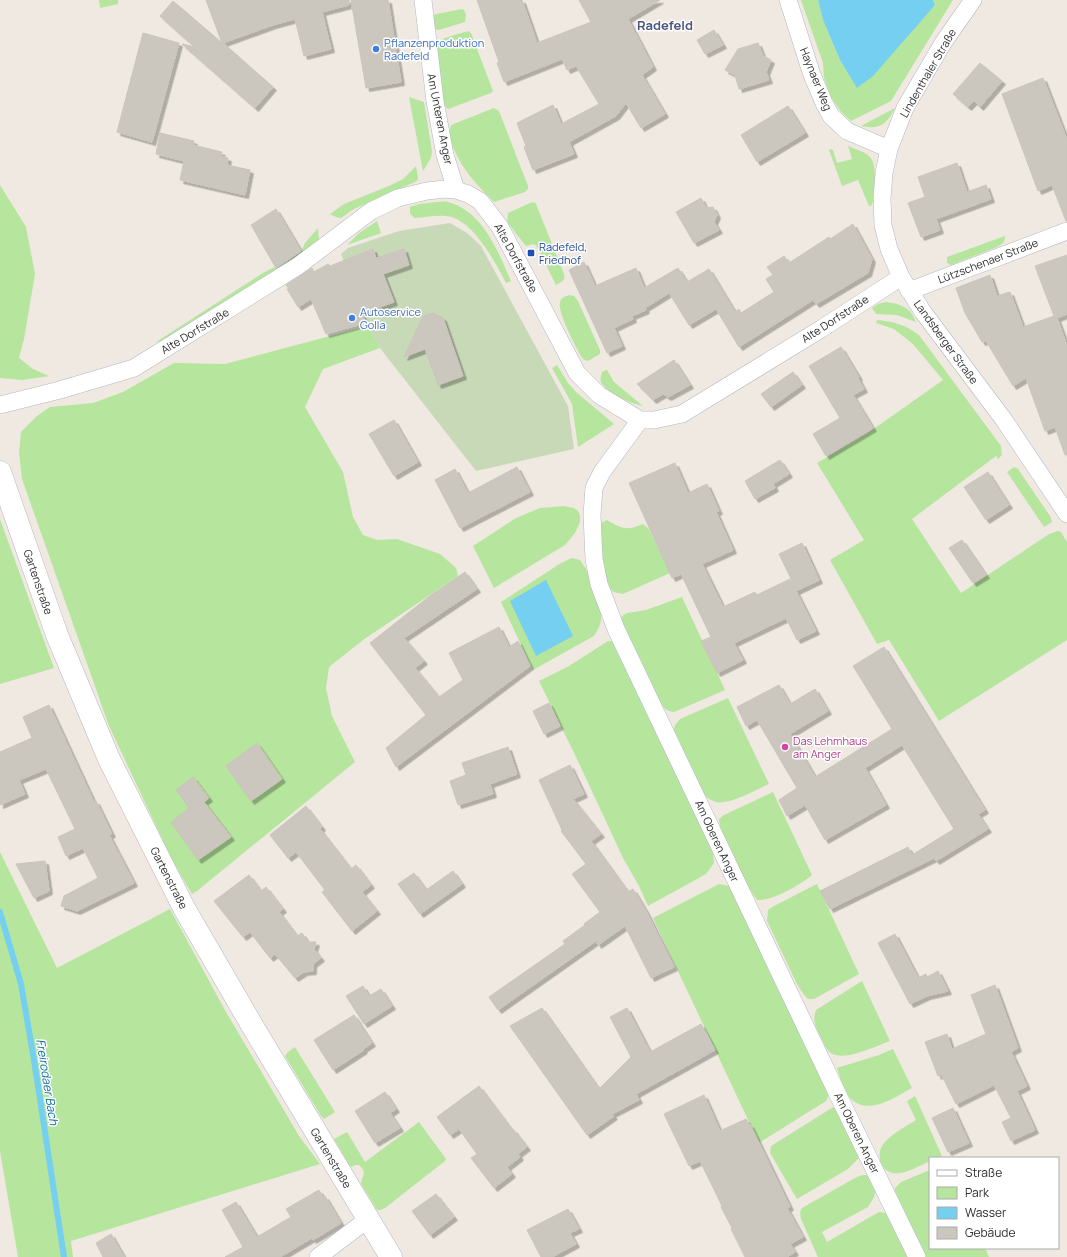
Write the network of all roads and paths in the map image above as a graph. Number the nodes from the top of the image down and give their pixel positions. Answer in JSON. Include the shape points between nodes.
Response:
{"nodes":[{"id":1,"x":423,"y":0,"type":"edge"},
{"id":2,"x":788,"y":0,"type":"edge"},
{"id":3,"x":973,"y":0,"type":"edge"},
{"id":4,"x":889,"y":149,"type":"junction"},
{"id":5,"x":456,"y":190,"type":"junction"},
{"id":6,"x":1067,"y":232,"type":"edge"},
{"id":7,"x":905,"y":284,"type":"junction"},
{"id":8,"x":0,"y":404,"type":"edge"},
{"id":9,"x":640,"y":420,"type":"junction"},
{"id":10,"x":0,"y":472,"type":"edge"},
{"id":11,"x":1067,"y":514,"type":"edge"},
{"id":12,"x":368,"y":1219,"type":"junction"},
{"id":13,"x":318,"y":1257,"type":"edge"},
{"id":14,"x":391,"y":1257,"type":"edge"},
{"id":15,"x":917,"y":1257,"type":"edge"}],
"edges":[{"from":1,"to":5,"type":"street","name":"Am Unteren Anger","via":[[435,101],[445,155]]},
{"from":2,"to":4,"type":"street","name":"Haynaer Weg","via":[[812,75],[831,116],[847,132]]},
{"from":3,"to":4,"type":"street","name":"Lindenthaler Straße","via":[[943,43],[905,108]]},
{"from":4,"to":7,"type":"street","name":"Landsberger Straße","via":[[884,173],[883,225],[889,249]]},
{"from":5,"to":8,"type":"street","name":"Alte Dorfstraße","via":[[427,191],[398,198],[371,211],[298,266],[134,368],[60,390]]},
{"from":5,"to":9,"type":"street","name":"Alte Dorfstraße","via":[[480,201],[500,227],[577,373],[599,395]]},
{"from":6,"to":7,"type":"street","name":"Lützschenaer Straße"},
{"from":7,"to":9,"type":"street","name":"Alte Dorfstraße","via":[[821,329],[682,414]]},
{"from":7,"to":11,"type":"street","name":"Landsberger Straße","via":[[1004,420]]},
{"from":9,"to":15,"type":"street","name":"Am Oberen Anger","via":[[594,488],[592,538],[599,584],[623,644]]},
{"from":10,"to":12,"type":"main road","name":"Gartenstraße","via":[[57,635],[109,759],[184,908]]},
{"from":12,"to":13,"type":"street"},
{"from":12,"to":14,"type":"main road","name":"Gartenstraße"}]}
